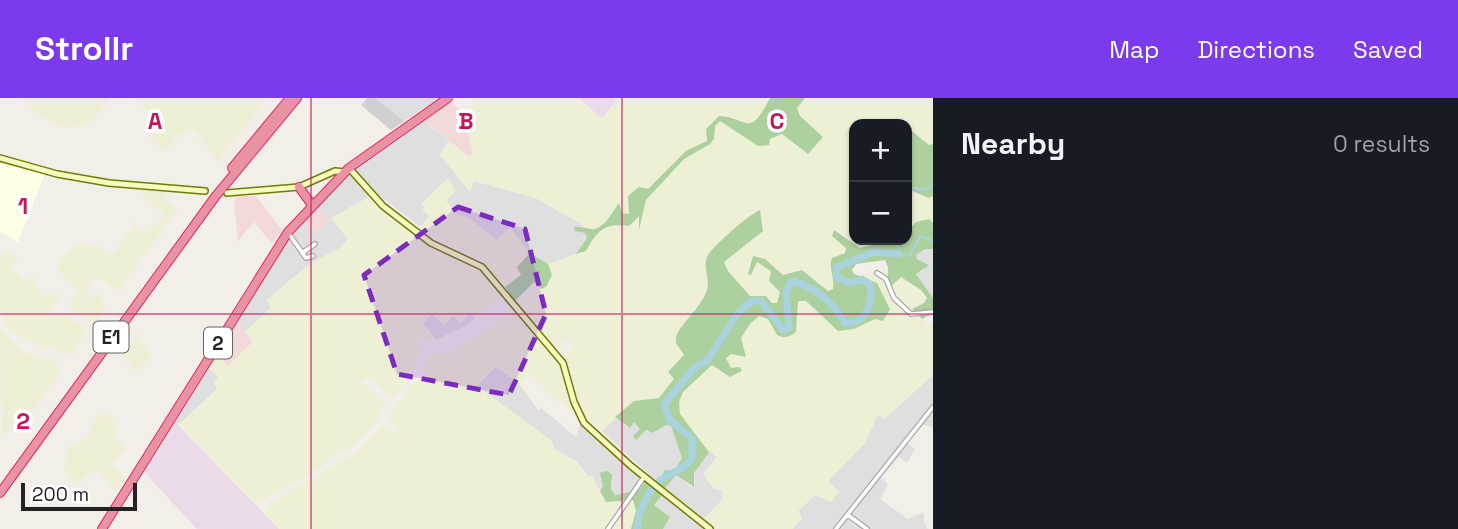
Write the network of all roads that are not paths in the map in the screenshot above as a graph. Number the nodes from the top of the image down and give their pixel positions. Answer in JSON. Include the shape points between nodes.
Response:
{"nodes":[{"id":1,"x":283,"y":98,"type":"edge"},
{"id":2,"x":290,"y":98,"type":"edge"},
{"id":3,"x":298,"y":98,"type":"edge"},
{"id":4,"x":304,"y":98,"type":"edge"},
{"id":5,"x":448,"y":98,"type":"edge"},
{"id":6,"x":276,"y":118,"type":"junction"},
{"id":7,"x":0,"y":158,"type":"edge"},
{"id":8,"x":347,"y":170,"type":"junction"},
{"id":9,"x":299,"y":187,"type":"junction"},
{"id":10,"x":205,"y":191,"type":"dead end"},
{"id":11,"x":227,"y":193,"type":"dead end"},
{"id":12,"x":312,"y":205,"type":"junction"},
{"id":13,"x":288,"y":232,"type":"junction"},
{"id":14,"x":315,"y":244,"type":"dead end"},
{"id":15,"x":302,"y":253,"type":"junction"},
{"id":16,"x":313,"y":256,"type":"dead end"},
{"id":17,"x":877,"y":273,"type":"dead end"},
{"id":18,"x":933,"y":312,"type":"edge"},
{"id":19,"x":933,"y":407,"type":"edge"},
{"id":20,"x":644,"y":477,"type":"junction"},
{"id":21,"x":0,"y":484,"type":"edge"},
{"id":22,"x":0,"y":493,"type":"edge"},
{"id":23,"x":848,"y":515,"type":"junction"},
{"id":24,"x":102,"y":529,"type":"edge"},
{"id":25,"x":608,"y":529,"type":"edge"},
{"id":26,"x":710,"y":529,"type":"edge"},
{"id":27,"x":836,"y":529,"type":"edge"},
{"id":28,"x":867,"y":529,"type":"edge"}],
"edges":[{"from":1,"to":6,"type":"highway"},
{"from":2,"to":6,"type":"highway","number":"E1"},
{"from":3,"to":6,"type":"highway","number":"E1"},
{"from":4,"to":6,"type":"highway"},
{"from":5,"to":8,"type":"highway","number":"2"},
{"from":6,"to":21,"type":"highway","number":"E1","via":[[207,199]]},
{"from":6,"to":22,"type":"highway","number":"E1","via":[[148,286]]},
{"from":7,"to":10,"type":"street","via":[[109,183]]},
{"from":8,"to":9,"type":"street"},
{"from":8,"to":12,"type":"highway","number":"2"},
{"from":8,"to":20,"type":"street","via":[[383,206],[438,247],[479,265],[563,363],[584,423]]},
{"from":9,"to":11,"type":"street"},
{"from":9,"to":12,"type":"highway"},
{"from":12,"to":13,"type":"highway","number":"2"},
{"from":13,"to":15,"type":"street"},
{"from":13,"to":24,"type":"highway","number":"2"},
{"from":14,"to":15,"type":"street"},
{"from":15,"to":16,"type":"street","via":[[307,259]]},
{"from":17,"to":18,"type":"street","via":[[909,313]]},
{"from":19,"to":23,"type":"street"},
{"from":20,"to":25,"type":"street"},
{"from":20,"to":26,"type":"street"},
{"from":23,"to":27,"type":"street"},
{"from":23,"to":28,"type":"street"}]}
